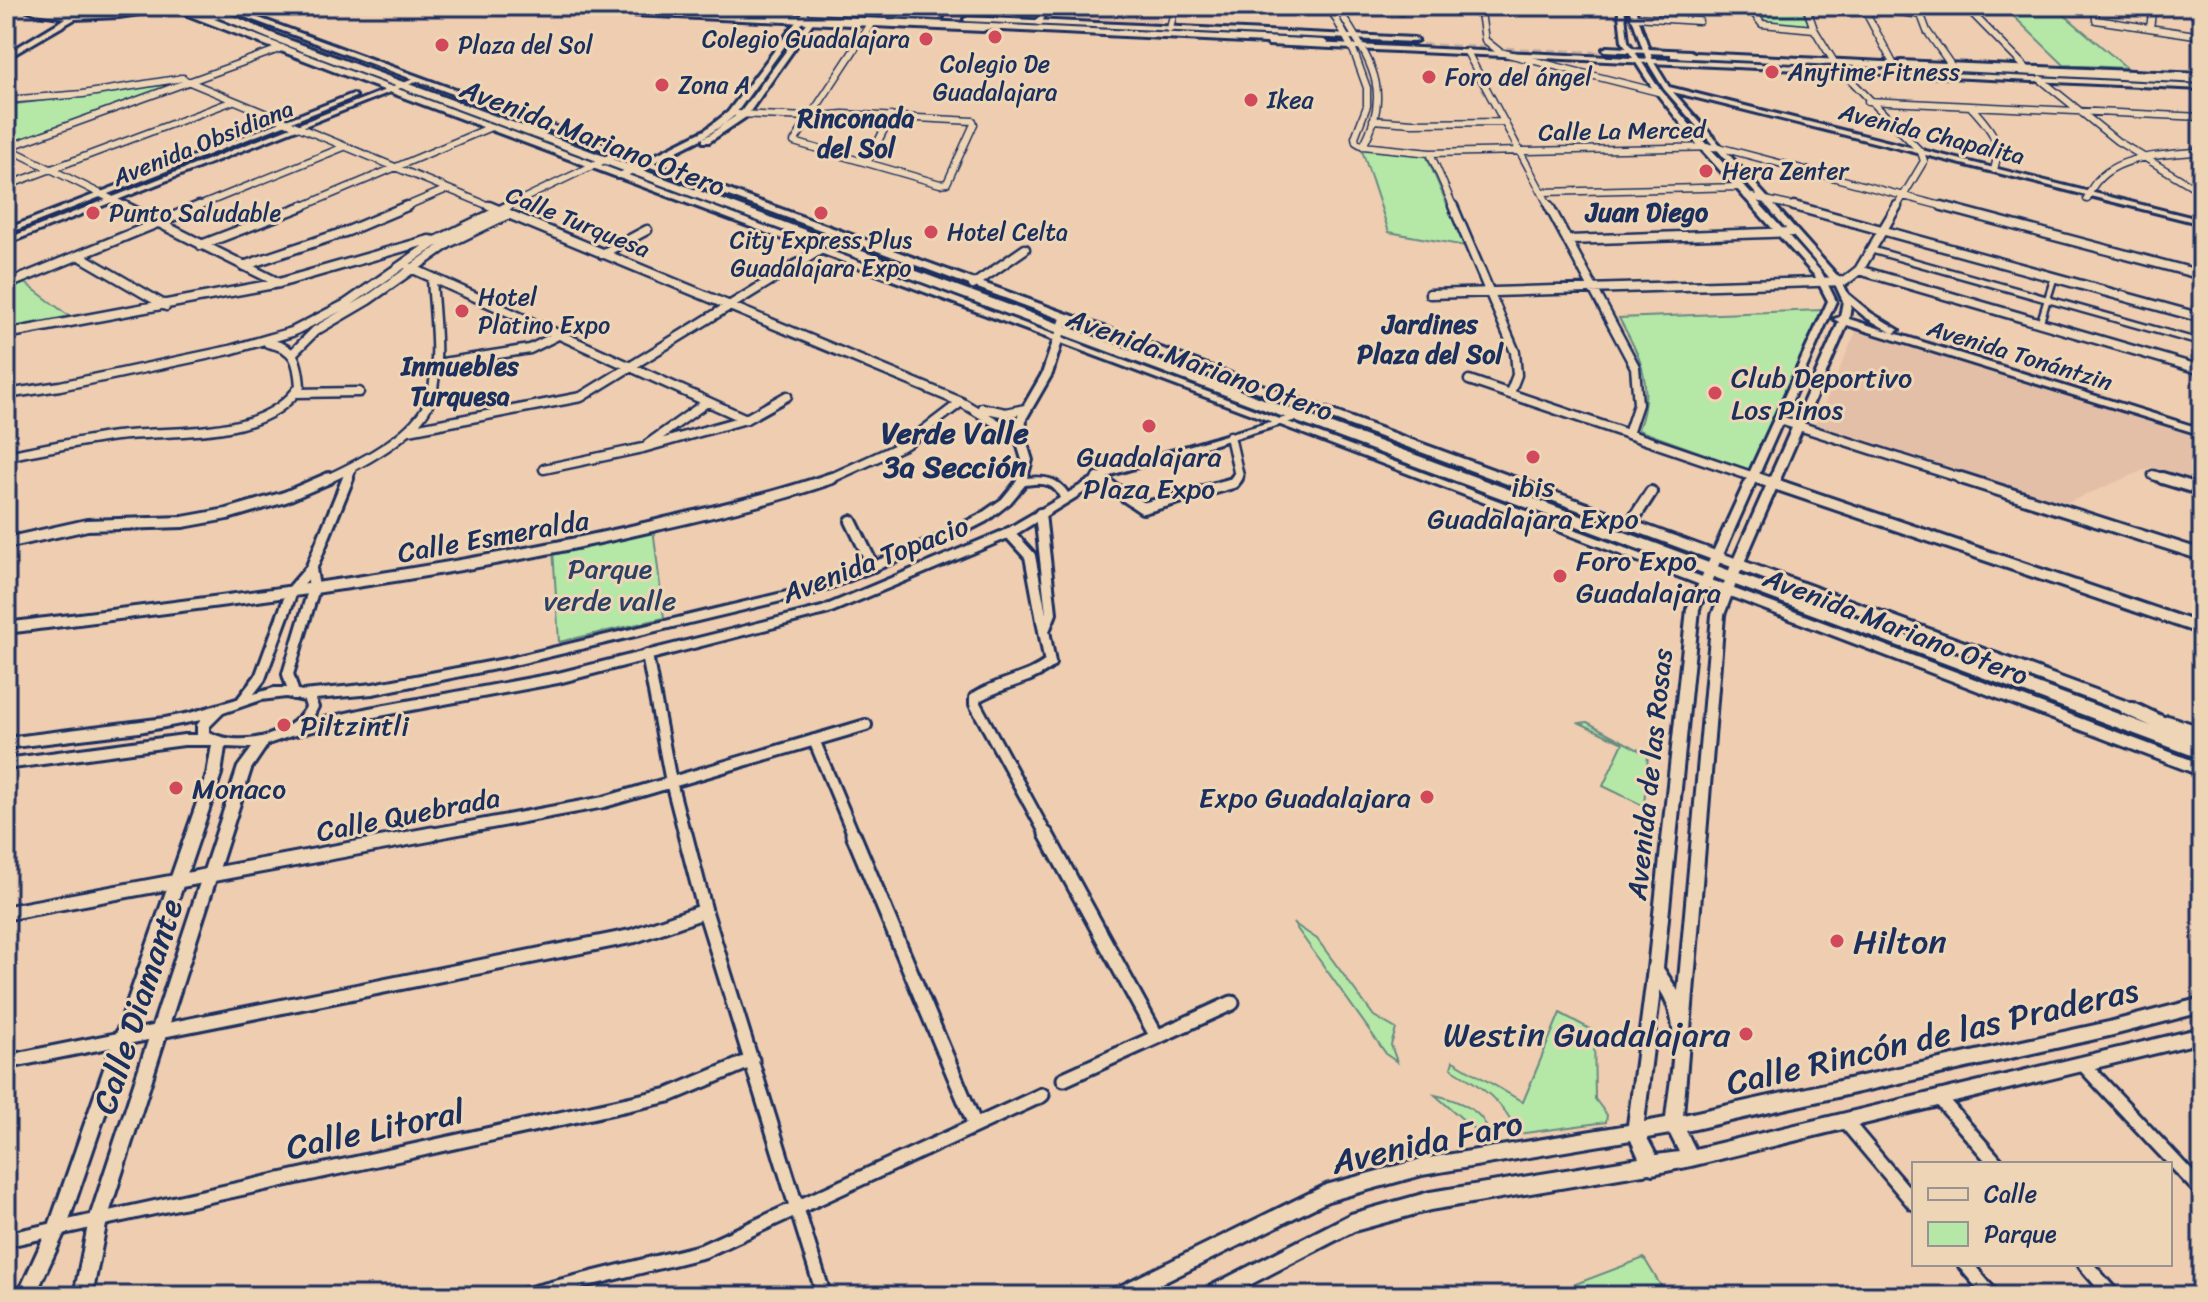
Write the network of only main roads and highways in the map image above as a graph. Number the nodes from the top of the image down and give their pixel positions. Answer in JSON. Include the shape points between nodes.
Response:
{"nodes":[{"id":1,"x":21,"y":6,"type":"edge"},
{"id":2,"x":180,"y":6,"type":"edge"},
{"id":3,"x":480,"y":6,"type":"edge"},
{"id":4,"x":559,"y":6,"type":"edge"},
{"id":5,"x":631,"y":6,"type":"edge"},
{"id":6,"x":699,"y":6,"type":"edge"},
{"id":7,"x":911,"y":6,"type":"edge"},
{"id":8,"x":920,"y":6,"type":"edge"},
{"id":9,"x":522,"y":7,"type":"edge"},
{"id":10,"x":212,"y":8,"type":"edge"},
{"id":11,"x":794,"y":8,"type":"edge"},
{"id":12,"x":230,"y":16,"type":"junction"},
{"id":13,"x":57,"y":17,"type":"junction"},
{"id":14,"x":73,"y":17,"type":"junction"},
{"id":15,"x":805,"y":17,"type":"junction"},
{"id":16,"x":907,"y":21,"type":"junction"},
{"id":17,"x":272,"y":28,"type":"junction"},
{"id":18,"x":252,"y":29,"type":"junction"},
{"id":19,"x":238,"y":32,"type":"joint"},
{"id":20,"x":1376,"y":38,"type":"junction"},
{"id":21,"x":1324,"y":41,"type":"junction"},
{"id":22,"x":280,"y":43,"type":"junction"},
{"id":23,"x":6,"y":48,"type":"edge"},
{"id":24,"x":1382,"y":48,"type":"junction"},
{"id":25,"x":1605,"y":49,"type":"junction"},
{"id":26,"x":6,"y":57,"type":"edge"},
{"id":27,"x":1673,"y":57,"type":"junction"},
{"id":28,"x":1610,"y":59,"type":"junction"},
{"id":29,"x":335,"y":64,"type":"junction"},
{"id":30,"x":2039,"y":74,"type":"junction"},
{"id":31,"x":2101,"y":76,"type":"junction"},
{"id":32,"x":2081,"y":78,"type":"junction"},
{"id":33,"x":404,"y":80,"type":"junction"},
{"id":34,"x":2057,"y":80,"type":"junction"},
{"id":35,"x":2200,"y":83,"type":"edge"},
{"id":36,"x":392,"y":85,"type":"junction"},
{"id":37,"x":524,"y":135,"type":"junction"},
{"id":38,"x":609,"y":161,"type":"junction"},
{"id":39,"x":636,"y":171,"type":"junction"},
{"id":40,"x":660,"y":190,"type":"junction"},
{"id":41,"x":690,"y":191,"type":"junction"},
{"id":42,"x":1061,"y":328,"type":"junction"},
{"id":43,"x":1710,"y":569,"type":"junction"},
{"id":44,"x":1732,"y":577,"type":"junction"},
{"id":45,"x":2076,"y":705,"type":"junction"},
{"id":46,"x":2128,"y":708,"type":"junction"},
{"id":47,"x":2202,"y":733,"type":"edge"},
{"id":48,"x":2202,"y":742,"type":"edge"},
{"id":49,"x":2202,"y":752,"type":"edge"},
{"id":50,"x":2202,"y":761,"type":"edge"},
{"id":51,"x":2202,"y":770,"type":"edge"}],
"edges":[{"from":1,"to":13,"type":"main road"},
{"from":2,"to":12,"type":"main road","name":"Avenida Mariano Otero"},
{"from":2,"to":14,"type":"main road"},
{"from":2,"to":19,"type":"main road"},
{"from":3,"to":9,"type":"main road"},
{"from":4,"to":15,"type":"main road"},
{"from":5,"to":15,"type":"main road"},
{"from":6,"to":11,"type":"main road"},
{"from":7,"to":16,"type":"main road"},
{"from":8,"to":16,"type":"main road"},
{"from":9,"to":15,"type":"main road"},
{"from":10,"to":12,"type":"main road","name":"Avenida Mariano Otero"},
{"from":11,"to":15,"type":"main road"},
{"from":12,"to":17,"type":"main road","name":"Avenida Mariano Otero"},
{"from":12,"to":18,"type":"main road","name":"Avenida Mariano Otero"},
{"from":13,"to":14,"type":"main road"},
{"from":13,"to":23,"type":"main road"},
{"from":14,"to":26,"type":"main road"},
{"from":15,"to":16,"type":"main road"},
{"from":15,"to":16,"type":"main road","via":[[871,24]]},
{"from":16,"to":21,"type":"main road"},
{"from":16,"to":21,"type":"main road","via":[[1039,22]]},
{"from":17,"to":18,"type":"main road"},
{"from":17,"to":33,"type":"main road","name":"Avenida Mariano Otero"},
{"from":18,"to":22,"type":"main road","name":"Avenida Mariano Otero"},
{"from":19,"to":22,"type":"main road"},
{"from":20,"to":21,"type":"main road"},
{"from":20,"to":24,"type":"main road","via":[[1367,43]]},
{"from":20,"to":25,"type":"main road"},
{"from":21,"to":24,"type":"main road"},
{"from":22,"to":29,"type":"main road","name":"Avenida Mariano Otero"},
{"from":24,"to":28,"type":"main road"},
{"from":25,"to":27,"type":"main road"},
{"from":25,"to":28,"type":"main road","via":[[1620,54]]},
{"from":27,"to":28,"type":"main road"},
{"from":27,"to":30,"type":"main road","via":[[1841,70]]},
{"from":27,"to":30,"type":"main road","via":[[2026,68]]},
{"from":27,"to":31,"type":"main road"},
{"from":27,"to":32,"type":"main road"},
{"from":29,"to":36,"type":"main road","name":"Avenida Mariano Otero"},
{"from":29,"to":36,"type":"main road","name":"Avenida Mariano Otero","via":[[380,85]]},
{"from":30,"to":31,"type":"main road"},
{"from":30,"to":34,"type":"main road"},
{"from":30,"to":35,"type":"main road"},
{"from":31,"to":35,"type":"main road"},
{"from":32,"to":34,"type":"main road"},
{"from":32,"to":35,"type":"main road"},
{"from":33,"to":36,"type":"main road","name":"Avenida Mariano Otero"},
{"from":33,"to":37,"type":"main road","name":"Avenida Mariano Otero"},
{"from":33,"to":38,"type":"main road","name":"Avenida Mariano Otero","via":[[416,80]]},
{"from":34,"to":35,"type":"main road"},
{"from":36,"to":37,"type":"main road","name":"Avenida Mariano Otero","via":[[491,127]]},
{"from":37,"to":38,"type":"main road","name":"Avenida Mariano Otero"},
{"from":38,"to":39,"type":"main road","name":"Avenida Mariano Otero"},
{"from":39,"to":40,"type":"main road","name":"Avenida Mariano Otero"},
{"from":39,"to":41,"type":"main road","name":"Avenida Mariano Otero"},
{"from":39,"to":42,"type":"main road","name":"Avenida Mariano Otero","via":[[973,285]]},
{"from":40,"to":41,"type":"main road"},
{"from":40,"to":42,"type":"main road","name":"Avenida Mariano Otero","via":[[820,250]]},
{"from":41,"to":42,"type":"main road","name":"Avenida Mariano Otero"},
{"from":42,"to":43,"type":"main road","name":"Avenida Mariano Otero"},
{"from":42,"to":43,"type":"main road","name":"Avenida Mariano Otero","via":[[1282,422]]},
{"from":42,"to":43,"type":"main road","name":"Avenida Mariano Otero","via":[[1317,411],[1629,526]]},
{"from":43,"to":44,"type":"main road","name":"Avenida Mariano Otero"},
{"from":44,"to":45,"type":"main road","name":"Avenida Mariano Otero"},
{"from":44,"to":46,"type":"main road","name":"Avenida Mariano Otero"},
{"from":44,"to":51,"type":"main road","name":"Avenida Mariano Otero"},
{"from":45,"to":49,"type":"main road","name":"Avenida Mariano Otero"},
{"from":45,"to":50,"type":"main road"},
{"from":46,"to":47,"type":"main road","name":"Avenida Mariano Otero"},
{"from":46,"to":48,"type":"main road"}]}
